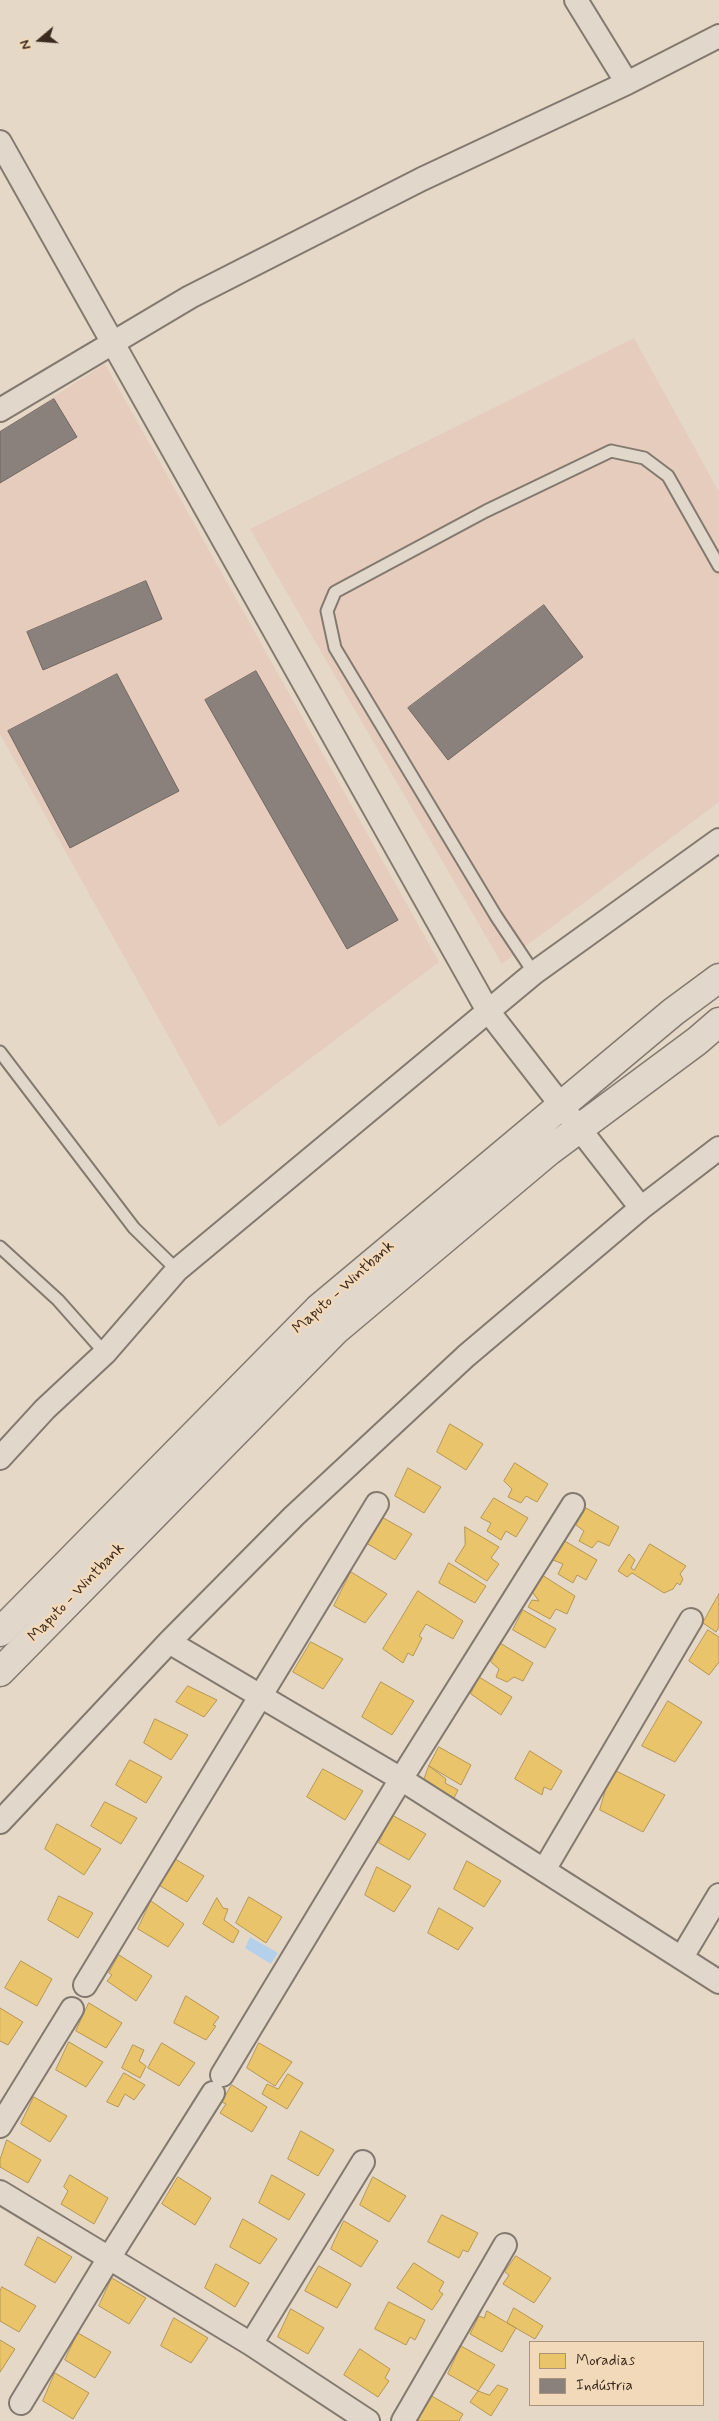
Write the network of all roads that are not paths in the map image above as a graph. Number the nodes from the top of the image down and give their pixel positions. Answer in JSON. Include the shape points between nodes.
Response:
{"nodes":[{"id":1,"x":576,"y":0,"type":"edge"},
{"id":2,"x":719,"y":36,"type":"edge"},
{"id":3,"x":627,"y":83,"type":"junction"},
{"id":4,"x":0,"y":142,"type":"edge"},
{"id":5,"x":111,"y":342,"type":"junction"},
{"id":6,"x":0,"y":410,"type":"edge"},
{"id":7,"x":719,"y":566,"type":"edge"},
{"id":8,"x":719,"y":840,"type":"edge"},
{"id":9,"x":534,"y":973,"type":"junction"},
{"id":10,"x":719,"y":978,"type":"edge"},
{"id":11,"x":488,"y":1011,"type":"junction"},
{"id":12,"x":719,"y":1022,"type":"edge"},
{"id":13,"x":0,"y":1052,"type":"edge"},
{"id":14,"x":561,"y":1106,"type":"junction"},
{"id":15,"x":579,"y":1127,"type":"junction"},
{"id":16,"x":719,"y":1148,"type":"edge"},
{"id":17,"x":641,"y":1208,"type":"junction"},
{"id":18,"x":0,"y":1247,"type":"edge"},
{"id":19,"x":177,"y":1270,"type":"junction"},
{"id":20,"x":105,"y":1353,"type":"junction"},
{"id":21,"x":0,"y":1458,"type":"edge"},
{"id":22,"x":377,"y":1504,"type":"dead end"},
{"id":23,"x":573,"y":1505,"type":"dead end"},
{"id":24,"x":691,"y":1620,"type":"dead end"},
{"id":25,"x":0,"y":1632,"type":"edge"},
{"id":26,"x":169,"y":1642,"type":"junction"},
{"id":27,"x":0,"y":1672,"type":"edge"},
{"id":28,"x":260,"y":1696,"type":"junction"},
{"id":29,"x":401,"y":1779,"type":"junction"},
{"id":30,"x":0,"y":1822,"type":"edge"},
{"id":31,"x":544,"y":1870,"type":"junction"},
{"id":32,"x":719,"y":1895,"type":"edge"},
{"id":33,"x":682,"y":1957,"type":"junction"},
{"id":34,"x":719,"y":1982,"type":"edge"},
{"id":35,"x":85,"y":1985,"type":"dead end"},
{"id":36,"x":72,"y":2009,"type":"dead end"},
{"id":37,"x":0,"y":2126,"type":"edge"},
{"id":38,"x":363,"y":2162,"type":"dead end"},
{"id":39,"x":0,"y":2192,"type":"edge"},
{"id":40,"x":505,"y":2245,"type":"dead end"},
{"id":41,"x":109,"y":2258,"type":"junction"},
{"id":42,"x":251,"y":2344,"type":"junction"},
{"id":43,"x":21,"y":2403,"type":"dead end"},
{"id":44,"x":368,"y":2421,"type":"edge"},
{"id":45,"x":403,"y":2421,"type":"edge"}],
"edges":[{"from":1,"to":3,"type":"street"},
{"from":2,"to":3,"type":"street"},
{"from":3,"to":5,"type":"street","via":[[422,179],[190,297]]},
{"from":4,"to":5,"type":"street"},
{"from":5,"to":6,"type":"street"},
{"from":5,"to":11,"type":"street"},
{"from":7,"to":9,"type":"lane","via":[[668,476],[644,458],[611,452],[486,511],[335,592],[327,611],[335,648],[496,916]]},
{"from":8,"to":9,"type":"street"},
{"from":9,"to":11,"type":"street"},
{"from":10,"to":14,"type":"highway","name":"Maputo - Wintbank","via":[[672,1012]]},
{"from":11,"to":14,"type":"street"},
{"from":11,"to":19,"type":"street"},
{"from":12,"to":15,"type":"highway","name":"Maputo - Wintbank"},
{"from":13,"to":19,"type":"lane","via":[[134,1228]]},
{"from":14,"to":15,"type":"street"},
{"from":14,"to":25,"type":"highway","name":"Maputo - Wintbank","via":[[318,1309]]},
{"from":15,"to":17,"type":"street"},
{"from":15,"to":27,"type":"highway","name":"Maputo - Wintbank","via":[[336,1330]]},
{"from":16,"to":17,"type":"street"},
{"from":17,"to":26,"type":"street","via":[[458,1363],[294,1516]]},
{"from":18,"to":20,"type":"lane","via":[[58,1300]]},
{"from":19,"to":20,"type":"street"},
{"from":20,"to":21,"type":"street","via":[[45,1409]]},
{"from":22,"to":28,"type":"street"},
{"from":23,"to":29,"type":"street"},
{"from":24,"to":31,"type":"street"},
{"from":26,"to":28,"type":"street"},
{"from":26,"to":30,"type":"street"},
{"from":28,"to":29,"type":"street"},
{"from":28,"to":35,"type":"street"},
{"from":29,"to":31,"type":"street"},
{"from":29,"to":41,"type":"street","via":[[218,2084]]},
{"from":31,"to":33,"type":"street"},
{"from":32,"to":33,"type":"street"},
{"from":33,"to":34,"type":"street"},
{"from":36,"to":37,"type":"street"},
{"from":38,"to":42,"type":"street"},
{"from":39,"to":41,"type":"street"},
{"from":40,"to":45,"type":"street"},
{"from":41,"to":42,"type":"street"},
{"from":41,"to":43,"type":"street"},
{"from":42,"to":44,"type":"street"}]}
